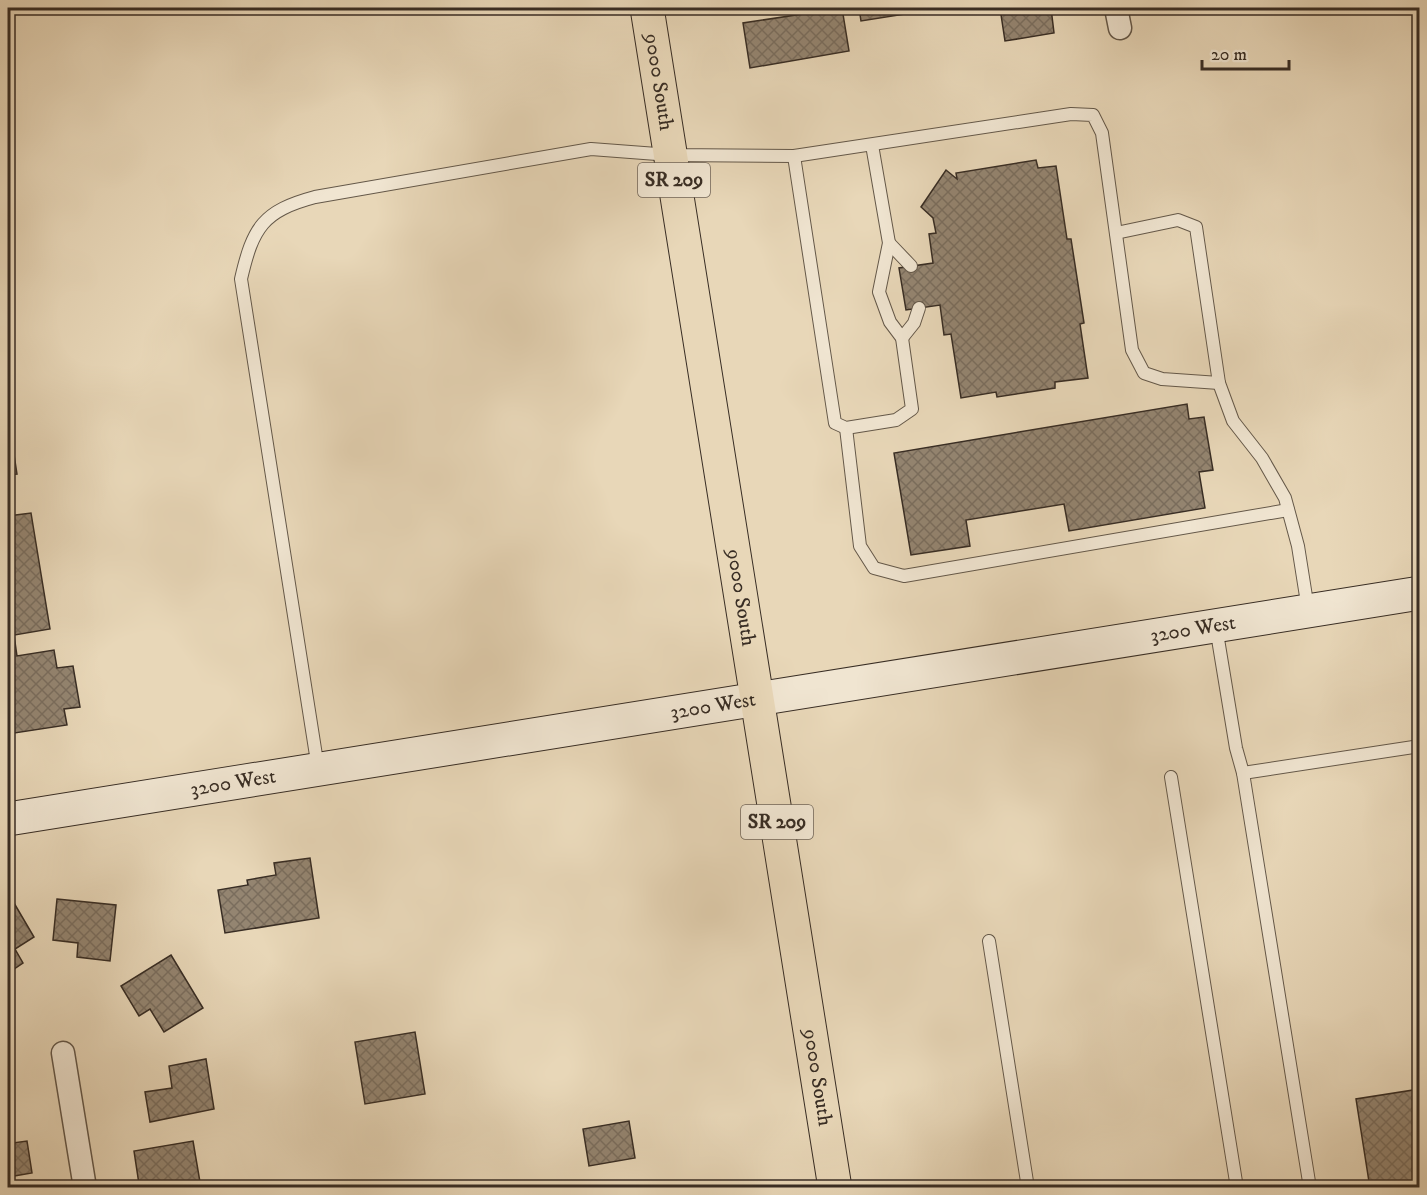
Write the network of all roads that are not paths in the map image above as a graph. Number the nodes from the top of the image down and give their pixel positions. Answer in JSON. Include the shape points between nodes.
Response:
{"nodes":[{"id":1,"x":647,"y":8,"type":"edge"},
{"id":2,"x":872,"y":145,"type":"junction"},
{"id":3,"x":670,"y":155,"type":"junction"},
{"id":4,"x":794,"y":156,"type":"junction"},
{"id":5,"x":1116,"y":233,"type":"junction"},
{"id":6,"x":889,"y":243,"type":"junction"},
{"id":7,"x":911,"y":266,"type":"dead end"},
{"id":8,"x":919,"y":308,"type":"dead end"},
{"id":9,"x":902,"y":338,"type":"junction"},
{"id":10,"x":1219,"y":383,"type":"junction"},
{"id":11,"x":846,"y":428,"type":"junction"},
{"id":12,"x":1288,"y":510,"type":"junction"},
{"id":13,"x":1419,"y":593,"type":"edge"},
{"id":14,"x":1308,"y":611,"type":"junction"},
{"id":15,"x":1216,"y":625,"type":"junction"},
{"id":16,"x":757,"y":698,"type":"junction"},
{"id":17,"x":1419,"y":746,"type":"edge"},
{"id":18,"x":319,"y":769,"type":"junction"},
{"id":19,"x":1243,"y":773,"type":"junction"},
{"id":20,"x":1171,"y":777,"type":"dead end"},
{"id":21,"x":8,"y":819,"type":"edge"},
{"id":22,"x":989,"y":941,"type":"dead end"},
{"id":23,"x":63,"y":1053,"type":"dead end"},
{"id":24,"x":85,"y":1188,"type":"edge"},
{"id":25,"x":836,"y":1188,"type":"edge"},
{"id":26,"x":1028,"y":1188,"type":"edge"},
{"id":27,"x":1237,"y":1188,"type":"edge"},
{"id":28,"x":1310,"y":1188,"type":"edge"}],
"edges":[{"from":1,"to":3,"type":"main road","name":"9000 South","number":"SR 209"},
{"from":2,"to":4,"type":"lane"},
{"from":2,"to":5,"type":"lane","via":[[1071,114],[1093,115],[1102,133]]},
{"from":2,"to":6,"type":"lane"},
{"from":3,"to":4,"type":"lane"},
{"from":3,"to":16,"type":"main road","name":"9000 South","number":"SR 209"},
{"from":3,"to":18,"type":"lane","via":[[591,149],[315,197],[289,204],[257,230],[241,279],[242,290]]},
{"from":4,"to":11,"type":"lane","via":[[836,423]]},
{"from":5,"to":10,"type":"lane","via":[[1132,350],[1144,373],[1162,379]]},
{"from":5,"to":10,"type":"lane","via":[[1178,220],[1196,227]]},
{"from":6,"to":7,"type":"lane"},
{"from":6,"to":9,"type":"lane","via":[[879,292],[890,322]]},
{"from":8,"to":9,"type":"lane","via":[[914,324]]},
{"from":9,"to":11,"type":"lane","via":[[912,410],[896,420]]},
{"from":10,"to":12,"type":"lane","via":[[1233,421],[1262,458]]},
{"from":11,"to":12,"type":"lane","via":[[860,546],[874,568],[904,576]]},
{"from":12,"to":14,"type":"lane"},
{"from":13,"to":14,"type":"street","name":"3200 West"},
{"from":14,"to":15,"type":"street","name":"3200 West"},
{"from":15,"to":16,"type":"street","name":"3200 West"},
{"from":15,"to":19,"type":"lane"},
{"from":16,"to":18,"type":"street","name":"3200 West"},
{"from":16,"to":25,"type":"main road","name":"9000 South","number":"SR 209"},
{"from":17,"to":19,"type":"lane"},
{"from":18,"to":21,"type":"street","name":"3200 West"},
{"from":19,"to":28,"type":"lane"},
{"from":20,"to":27,"type":"lane"},
{"from":22,"to":26,"type":"lane"},
{"from":23,"to":24,"type":"street"}]}
